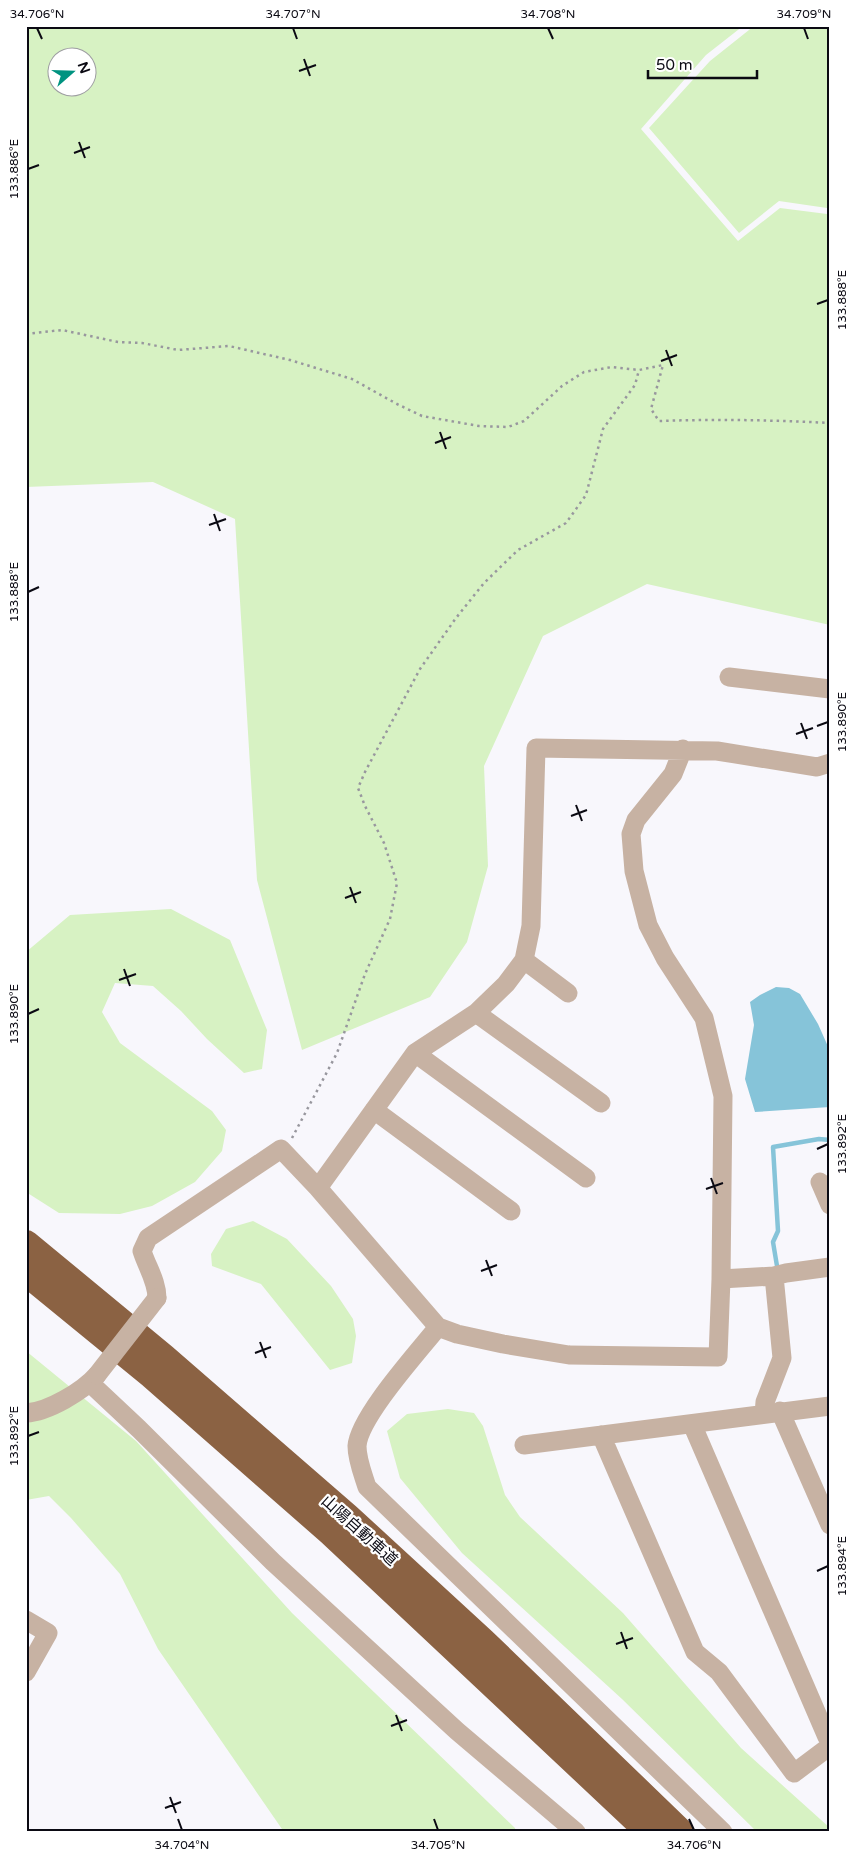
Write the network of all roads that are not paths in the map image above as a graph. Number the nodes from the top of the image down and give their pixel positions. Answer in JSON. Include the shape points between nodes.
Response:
{"nodes":[{"id":1,"x":729,"y":677,"type":"dead end"},
{"id":2,"x":830,"y":689,"type":"edge"},
{"id":3,"x":683,"y":750,"type":"junction"},
{"id":4,"x":830,"y":763,"type":"edge"},
{"id":5,"x":524,"y":960,"type":"junction"},
{"id":6,"x":568,"y":993,"type":"dead end"},
{"id":7,"x":476,"y":1013,"type":"junction"},
{"id":8,"x":415,"y":1053,"type":"junction"},
{"id":9,"x":601,"y":1103,"type":"dead end"},
{"id":10,"x":374,"y":1110,"type":"junction"},
{"id":11,"x":586,"y":1178,"type":"dead end"},
{"id":12,"x":820,"y":1182,"type":"dead end"},
{"id":13,"x":318,"y":1188,"type":"junction"},
{"id":14,"x":830,"y":1205,"type":"edge"},
{"id":15,"x":511,"y":1211,"type":"dead end"},
{"id":16,"x":26,"y":1244,"type":"edge"},
{"id":17,"x":829,"y":1263,"type":"edge"},
{"id":18,"x":26,"y":1272,"type":"edge"},
{"id":19,"x":774,"y":1276,"type":"junction"},
{"id":20,"x":721,"y":1279,"type":"junction"},
{"id":21,"x":438,"y":1327,"type":"junction"},
{"id":22,"x":93,"y":1379,"type":"junction"},
{"id":23,"x":830,"y":1406,"type":"edge"},
{"id":24,"x":772,"y":1412,"type":"junction"},
{"id":25,"x":26,"y":1413,"type":"edge"},
{"id":26,"x":692,"y":1424,"type":"junction"},
{"id":27,"x":601,"y":1435,"type":"junction"},
{"id":28,"x":524,"y":1446,"type":"dead end"},
{"id":29,"x":830,"y":1525,"type":"edge"},
{"id":30,"x":26,"y":1620,"type":"edge"},
{"id":31,"x":26,"y":1672,"type":"edge"},
{"id":32,"x":830,"y":1738,"type":"edge"},
{"id":33,"x":830,"y":1746,"type":"edge"},
{"id":34,"x":576,"y":1832,"type":"edge"},
{"id":35,"x":650,"y":1832,"type":"edge"},
{"id":36,"x":680,"y":1832,"type":"edge"},
{"id":37,"x":723,"y":1832,"type":"edge"}],
"edges":[{"from":1,"to":2,"type":"street"},
{"from":3,"to":4,"type":"street","via":[[717,751],[817,767]]},
{"from":3,"to":5,"type":"street","via":[[536,748],[531,926]]},
{"from":3,"to":20,"type":"street","via":[[673,774],[636,820],[631,834],[634,871],[648,925],[704,1018],[723,1096]]},
{"from":5,"to":6,"type":"street"},
{"from":5,"to":7,"type":"street","via":[[506,984]]},
{"from":7,"to":8,"type":"street"},
{"from":7,"to":9,"type":"street"},
{"from":8,"to":10,"type":"street"},
{"from":8,"to":11,"type":"street"},
{"from":10,"to":13,"type":"street"},
{"from":10,"to":15,"type":"street"},
{"from":12,"to":14,"type":"street"},
{"from":13,"to":21,"type":"street"},
{"from":13,"to":22,"type":"street","bridge":true,"via":[[281,1149],[148,1238],[142,1251],[157,1287],[157,1298]]},
{"from":16,"to":36,"type":"highway","name":"山陽自動車道","via":[[164,1358],[347,1517],[483,1642]]},
{"from":17,"to":19,"type":"street"},
{"from":18,"to":35,"type":"highway","name":"山陽自動車道","via":[[152,1375],[332,1533]]},
{"from":19,"to":20,"type":"street"},
{"from":19,"to":24,"type":"street","via":[[782,1358],[765,1402]]},
{"from":20,"to":21,"type":"street","via":[[718,1357],[569,1355],[484,1340]]},
{"from":21,"to":37,"type":"street","via":[[366,1421],[357,1445],[367,1487]]},
{"from":22,"to":25,"type":"street","via":[[55,1404]]},
{"from":22,"to":34,"type":"street","via":[[274,1562],[457,1731]]},
{"from":23,"to":24,"type":"street"},
{"from":24,"to":26,"type":"street"},
{"from":24,"to":29,"type":"street"},
{"from":26,"to":27,"type":"street"},
{"from":26,"to":32,"type":"street"},
{"from":27,"to":28,"type":"street"},
{"from":27,"to":33,"type":"street","via":[[695,1652],[719,1672],[794,1773]]},
{"from":30,"to":31,"type":"street","via":[[48,1633]]}]}
